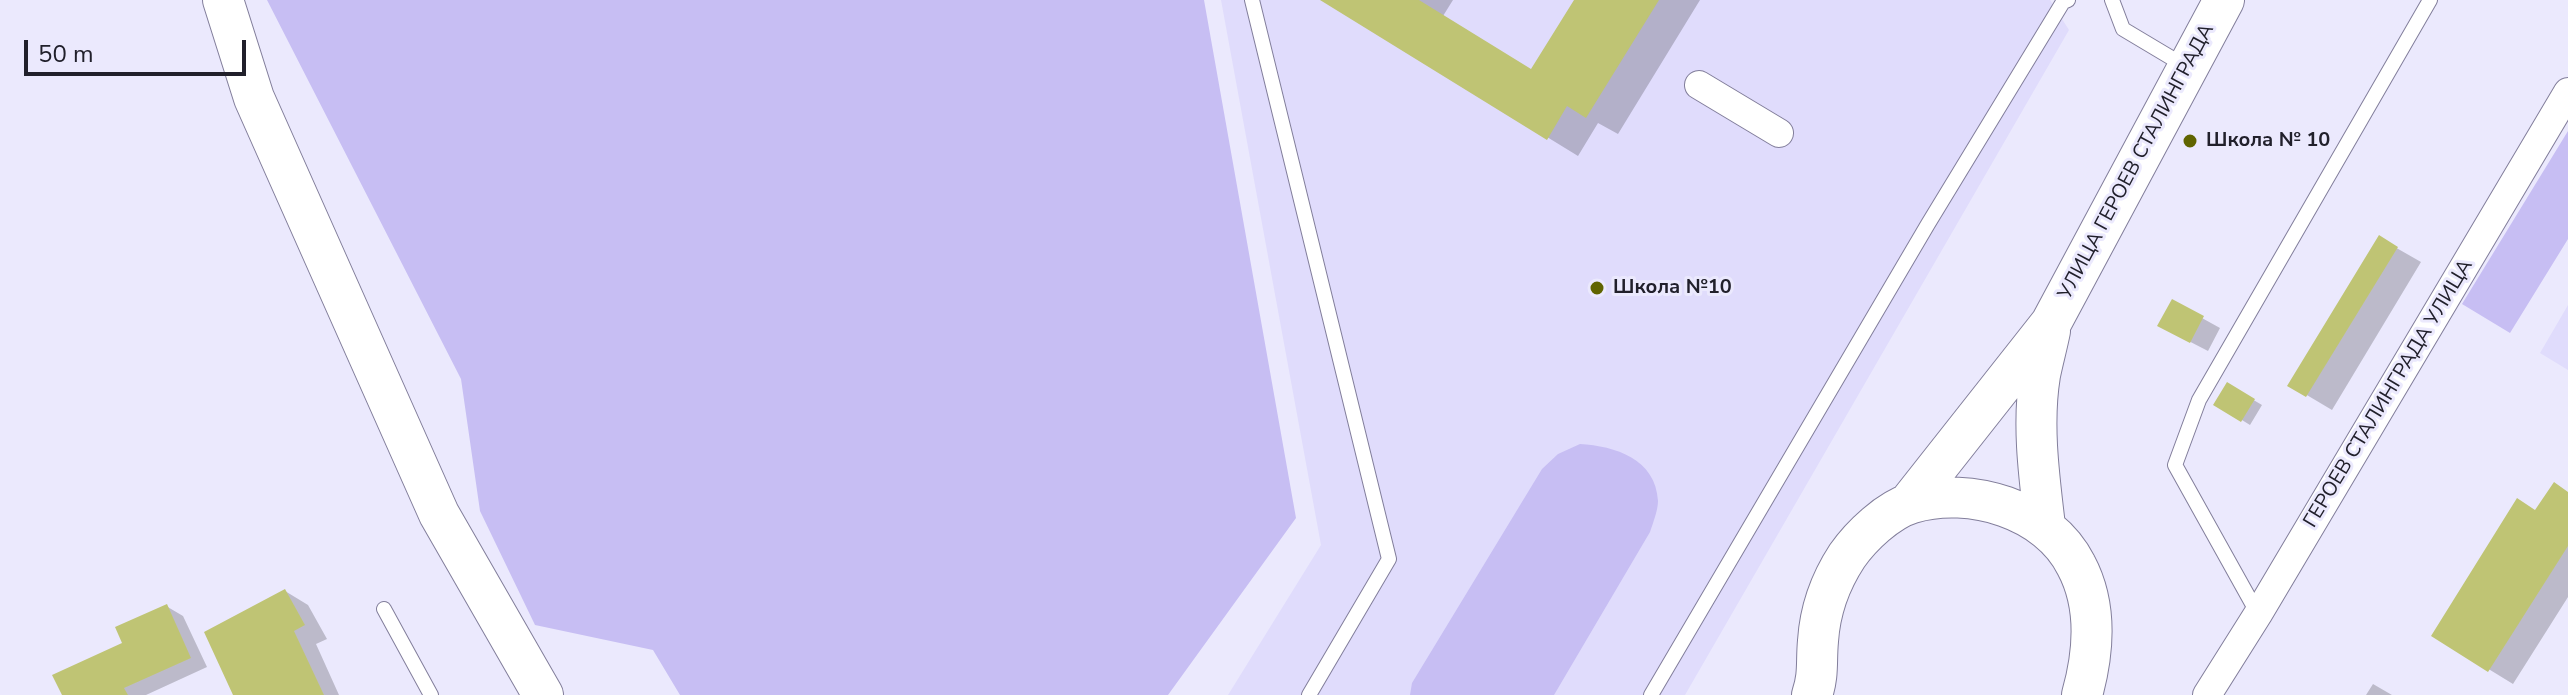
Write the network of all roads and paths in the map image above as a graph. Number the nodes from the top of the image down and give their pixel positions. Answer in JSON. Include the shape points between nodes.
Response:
{"nodes":[{"id":1,"x":223,"y":0,"type":"edge"},
{"id":2,"x":1252,"y":0,"type":"edge"},
{"id":3,"x":2068,"y":0,"type":"edge"},
{"id":4,"x":2112,"y":0,"type":"edge"},
{"id":5,"x":2224,"y":0,"type":"edge"},
{"id":6,"x":2430,"y":0,"type":"edge"},
{"id":7,"x":2187,"y":67,"type":"junction"},
{"id":8,"x":1699,"y":85,"type":"dead end"},
{"id":9,"x":2568,"y":92,"type":"edge"},
{"id":10,"x":1779,"y":133,"type":"dead end"},
{"id":11,"x":2051,"y":323,"type":"junction"},
{"id":12,"x":1909,"y":503,"type":"junction"},
{"id":13,"x":2045,"y":526,"type":"junction"},
{"id":14,"x":384,"y":609,"type":"dead end"},
{"id":15,"x":2258,"y":614,"type":"junction"},
{"id":16,"x":1820,"y":688,"type":"edge"},
{"id":17,"x":431,"y":695,"type":"edge"},
{"id":18,"x":543,"y":695,"type":"edge"},
{"id":19,"x":1309,"y":695,"type":"edge"},
{"id":20,"x":1651,"y":695,"type":"edge"},
{"id":21,"x":2082,"y":695,"type":"edge"},
{"id":22,"x":2207,"y":695,"type":"edge"}],
"edges":[{"from":1,"to":18,"type":"main road","via":[[254,98],[439,514]]},
{"from":2,"to":19,"type":"lane","via":[[1389,559]]},
{"from":3,"to":20,"type":"lane","via":[[1928,224]]},
{"from":4,"to":7,"type":"lane","via":[[2123,29]]},
{"from":5,"to":7,"type":"main road","name":"УЛИЦА ГЕРОЕВ СТАЛИНГРАДА"},
{"from":6,"to":15,"type":"lane","via":[[2199,400],[2175,465]]},
{"from":7,"to":11,"type":"main road","name":"УЛИЦА ГЕРОЕВ СТАЛИНГРАДА"},
{"from":8,"to":10,"type":"street"},
{"from":9,"to":15,"type":"street","name":"ГЕРОЕВ СТАЛИНГРАДА УЛИЦА"},
{"from":11,"to":12,"type":"main road","name":"УЛИЦА ГЕРОЕВ СТАЛИНГРАДА"},
{"from":11,"to":13,"type":"main road","name":"УЛИЦА ГЕРОЕВ СТАЛИНГРАДА","via":[[2037,429]]},
{"from":12,"to":13,"type":"main road","via":[[1948,496],[1970,499]]},
{"from":12,"to":16,"type":"main road","via":[[1862,536],[1832,582],[1817,642]]},
{"from":13,"to":21,"type":"main road","via":[[2076,564],[2086,590],[2093,636]]},
{"from":14,"to":17,"type":"lane"},
{"from":15,"to":22,"type":"street","name":"ГЕРОЕВ СТАЛИНГРАДА УЛИЦА"}]}
